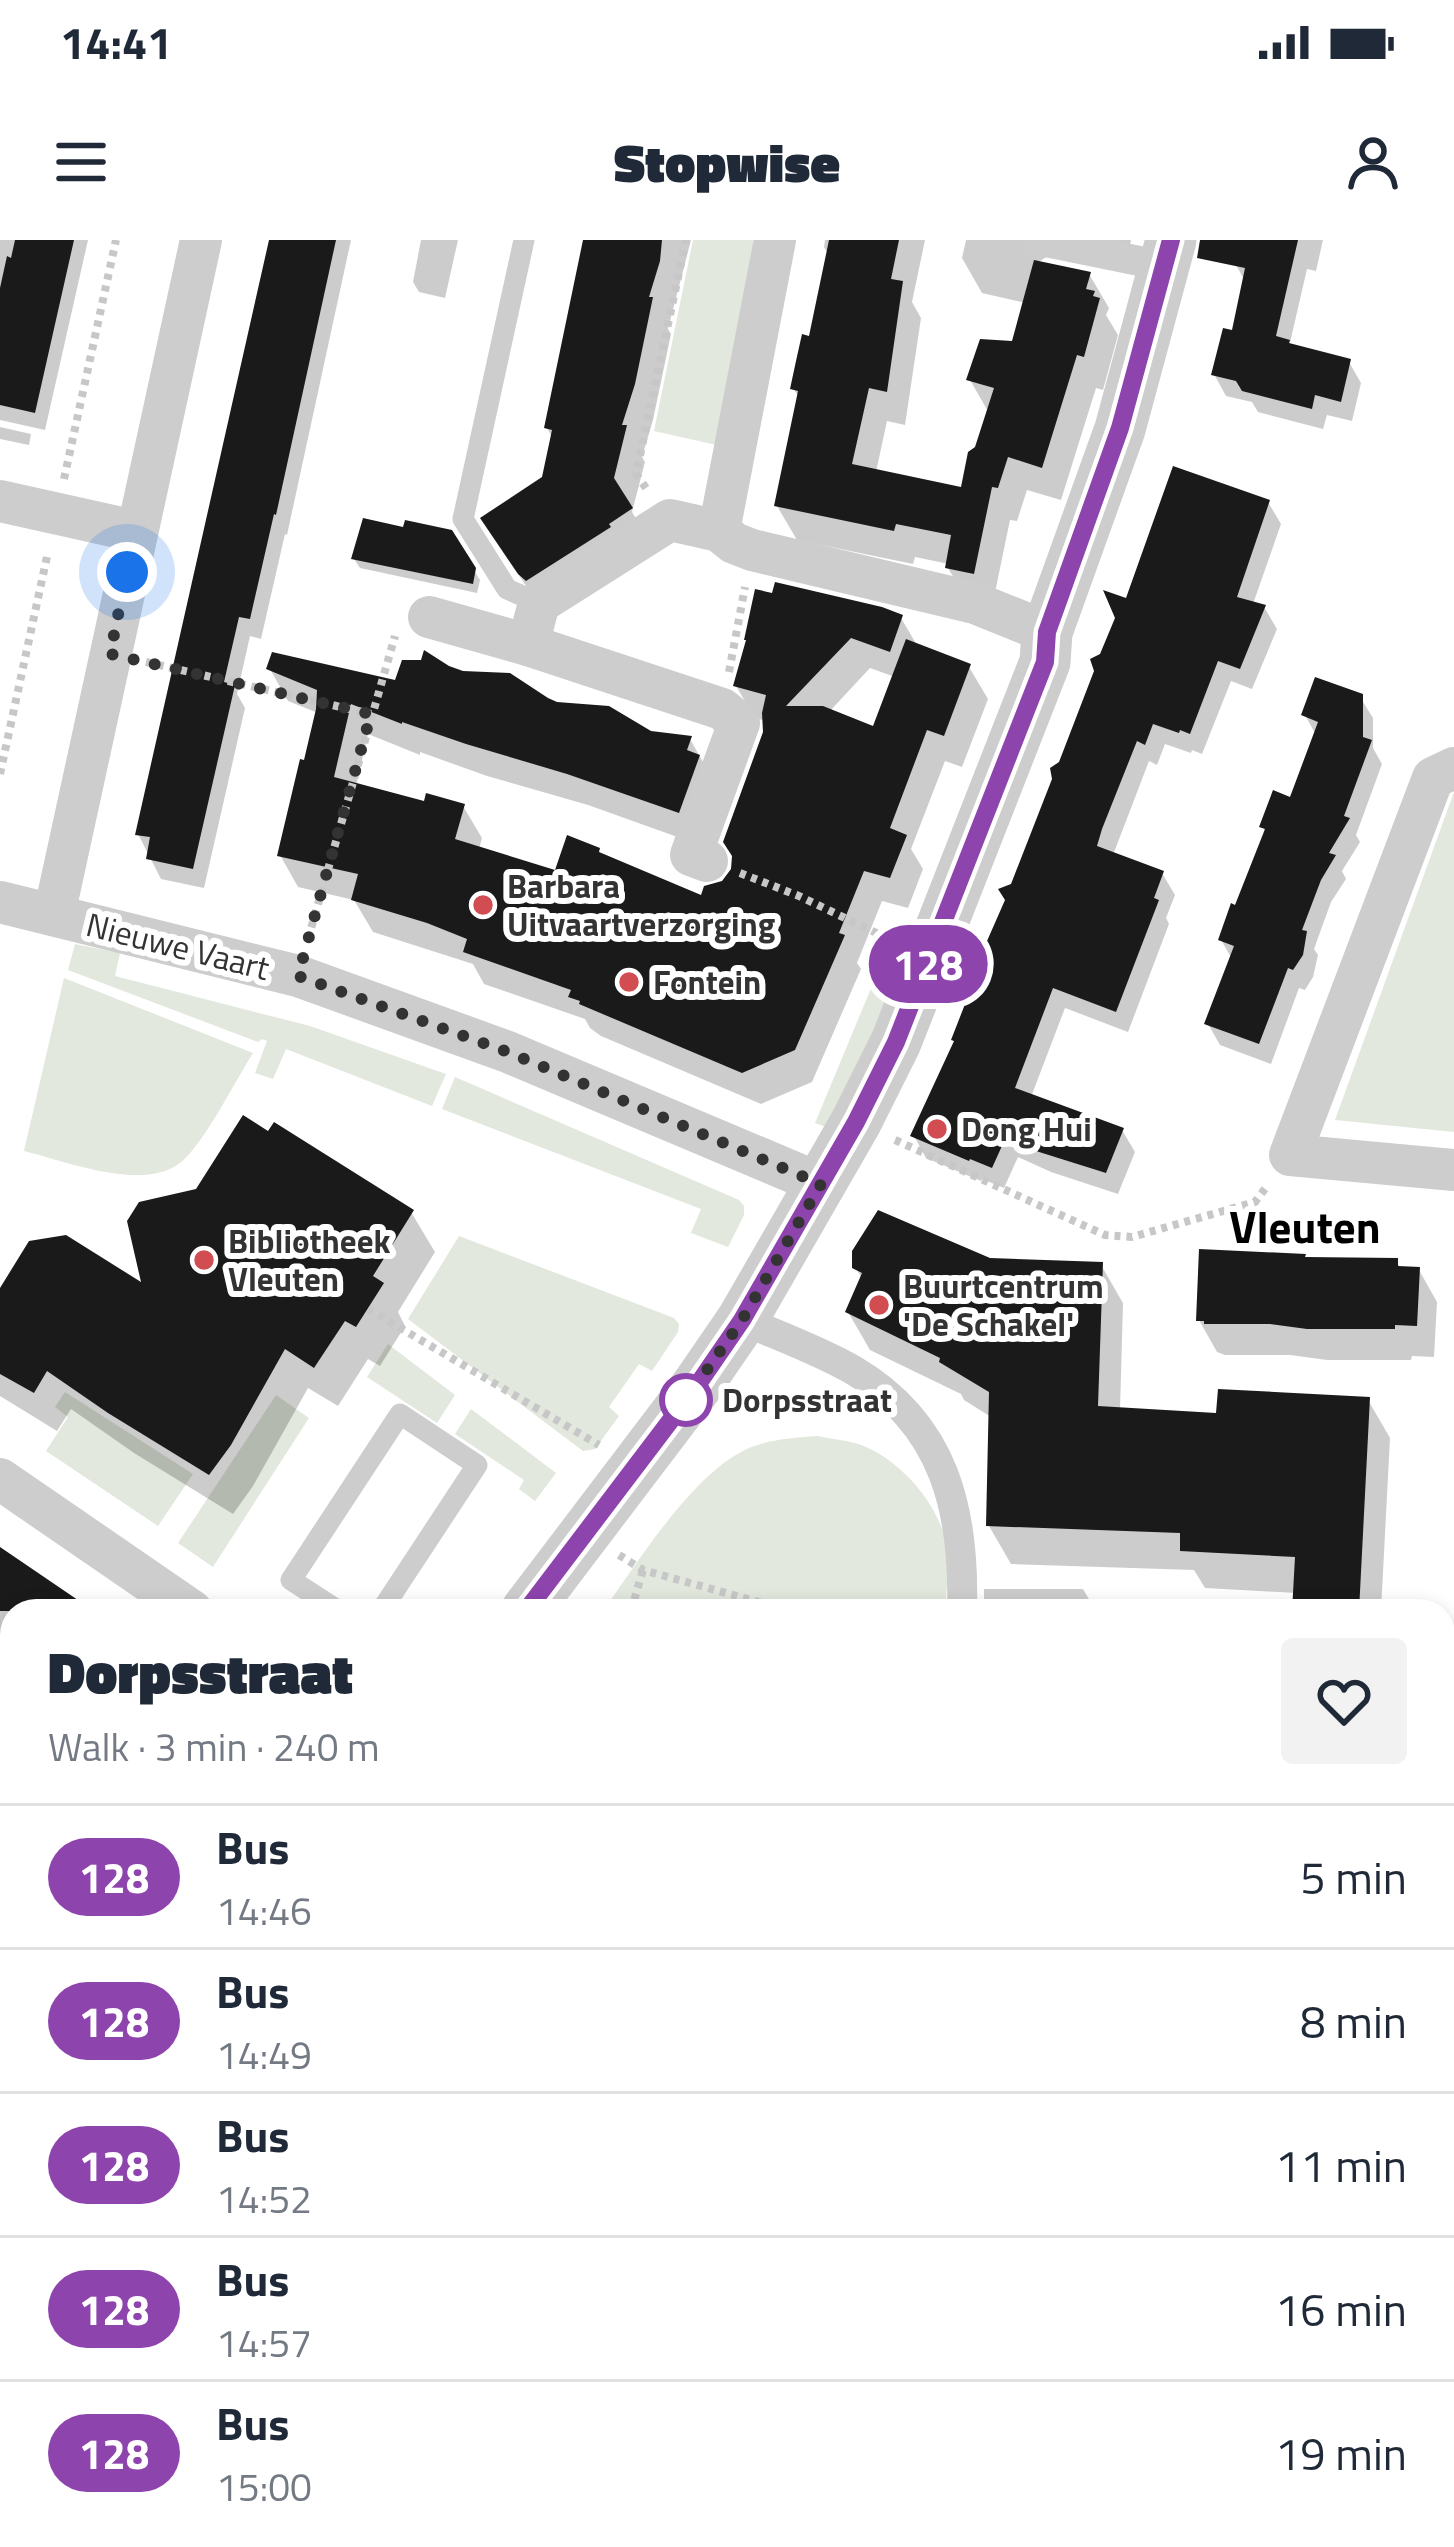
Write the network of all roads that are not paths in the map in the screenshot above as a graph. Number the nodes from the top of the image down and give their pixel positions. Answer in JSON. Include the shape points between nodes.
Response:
{"nodes":[{"id":1,"x":201,"y":240,"type":"edge"},
{"id":2,"x":524,"y":240,"type":"edge"},
{"id":3,"x":776,"y":240,"type":"edge"},
{"id":4,"x":1036,"y":240,"type":"edge"},
{"id":5,"x":1167,"y":253,"type":"edge"},
{"id":6,"x":0,"y":501,"type":"edge"},
{"id":7,"x":135,"y":531,"type":"junction"},
{"id":8,"x":736,"y":540,"type":"junction"},
{"id":9,"x":539,"y":603,"type":"junction"},
{"id":10,"x":429,"y":617,"type":"road end"},
{"id":11,"x":1047,"y":632,"type":"junction"},
{"id":12,"x":528,"y":645,"type":"junction"},
{"id":13,"x":1454,"y":768,"type":"edge"},
{"id":14,"x":707,"y":862,"type":"road end"},
{"id":15,"x":0,"y":902,"type":"edge"},
{"id":16,"x":54,"y":915,"type":"junction"},
{"id":17,"x":1454,"y":1169,"type":"edge"},
{"id":18,"x":821,"y":1184,"type":"junction"},
{"id":19,"x":742,"y":1320,"type":"junction"},
{"id":20,"x":0,"y":1479,"type":"edge"},
{"id":21,"x":175,"y":1599,"type":"edge"},
{"id":22,"x":318,"y":1599,"type":"edge"},
{"id":23,"x":389,"y":1599,"type":"edge"},
{"id":24,"x":535,"y":1599,"type":"edge"},
{"id":25,"x":962,"y":1599,"type":"edge"}],
"edges":[{"from":1,"to":7,"type":"street"},
{"from":2,"to":9,"type":"lane","via":[[463,519],[507,589]]},
{"from":3,"to":8,"type":"street"},
{"from":4,"to":5,"type":"street"},
{"from":5,"to":11,"type":"street","via":[[1120,428]]},
{"from":6,"to":7,"type":"street"},
{"from":7,"to":16,"type":"street"},
{"from":8,"to":9,"type":"street","via":[[670,520]]},
{"from":8,"to":11,"type":"street","via":[[975,603]]},
{"from":9,"to":12,"type":"street"},
{"from":10,"to":12,"type":"street"},
{"from":11,"to":18,"type":"street","via":[[1045,662],[896,1042]]},
{"from":12,"to":14,"type":"street","via":[[730,716],[692,855]]},
{"from":13,"to":17,"type":"street","via":[[1432,778],[1291,1155]]},
{"from":15,"to":16,"type":"street","name":"Nieuwe Vaart"},
{"from":16,"to":18,"type":"street","name":"Nieuwe Vaart","via":[[298,976],[508,1052]]},
{"from":18,"to":19,"type":"street"},
{"from":19,"to":24,"type":"street"},
{"from":19,"to":25,"type":"street","via":[[850,1368],[910,1414],[950,1486]]},
{"from":20,"to":21,"type":"street"},
{"from":22,"to":23,"type":"lane","via":[[291,1580],[400,1414],[477,1465]]}]}
